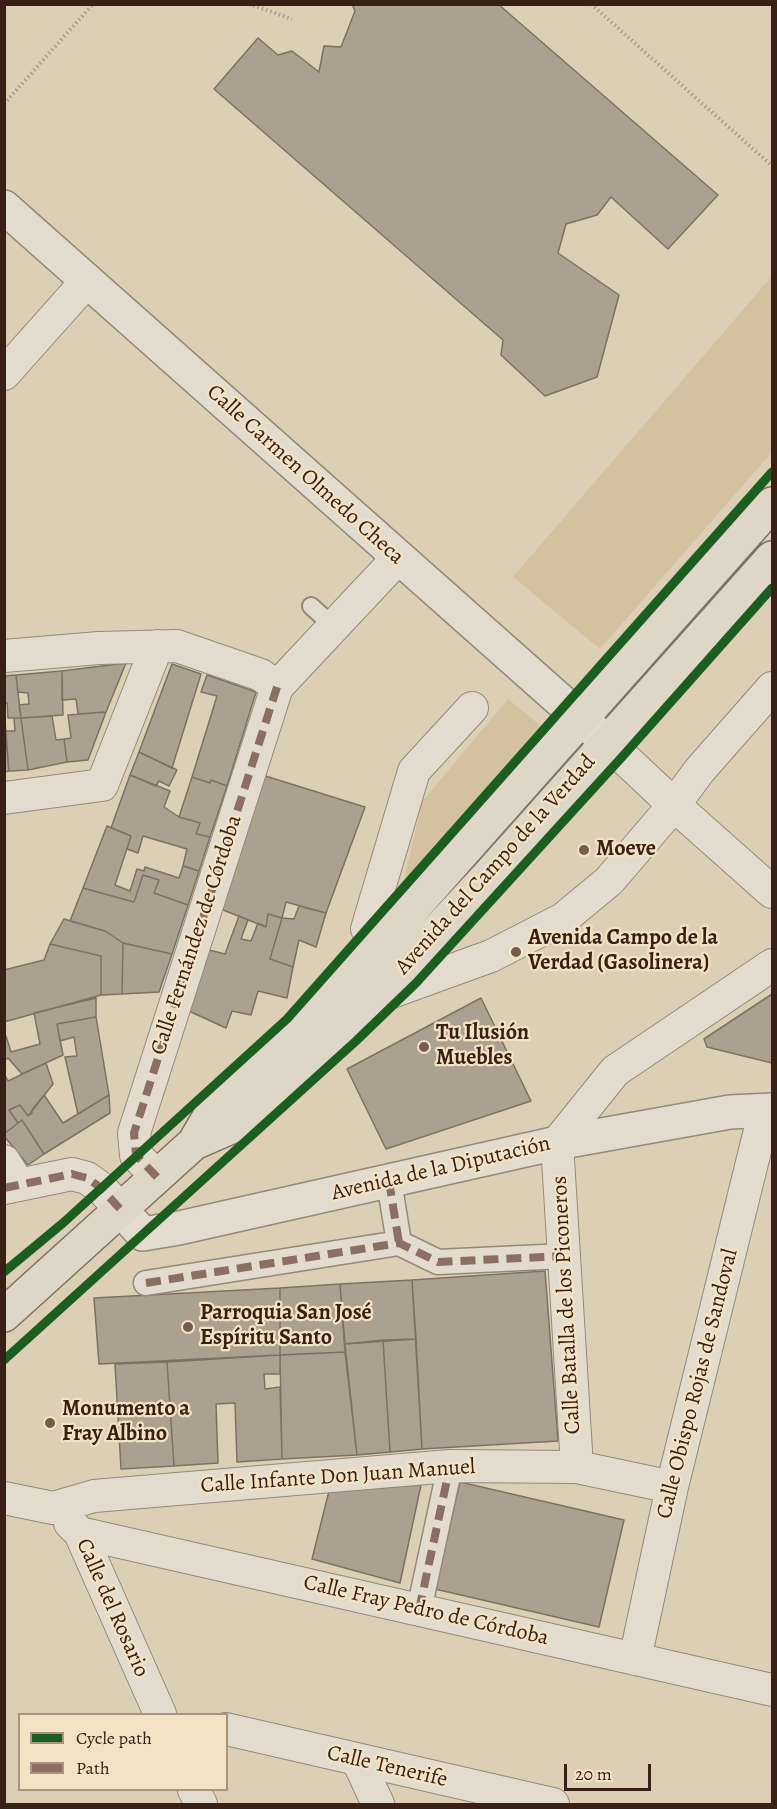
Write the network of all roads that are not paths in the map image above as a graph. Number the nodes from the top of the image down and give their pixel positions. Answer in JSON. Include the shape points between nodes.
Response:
{"nodes":[{"id":1,"x":4,"y":207,"type":"edge"},
{"id":2,"x":87,"y":281,"type":"junction"},
{"id":3,"x":4,"y":374,"type":"edge"},
{"id":4,"x":772,"y":504,"type":"edge"},
{"id":5,"x":398,"y":558,"type":"junction"},
{"id":6,"x":772,"y":558,"type":"edge"},
{"id":7,"x":157,"y":646,"type":"junction"},
{"id":8,"x":4,"y":656,"type":"edge"},
{"id":9,"x":277,"y":687,"type":"junction"},
{"id":10,"x":772,"y":688,"type":"edge"},
{"id":11,"x":472,"y":708,"type":"dead end"},
{"id":12,"x":580,"y":719,"type":"junction"},
{"id":13,"x":607,"y":742,"type":"junction"},
{"id":14,"x":4,"y":798,"type":"edge"},
{"id":15,"x":674,"y":805,"type":"junction"},
{"id":16,"x":772,"y":892,"type":"edge"},
{"id":17,"x":383,"y":942,"type":"junction"},
{"id":18,"x":772,"y":965,"type":"edge"},
{"id":19,"x":375,"y":998,"type":"junction"},
{"id":20,"x":769,"y":1110,"type":"edge"},
{"id":21,"x":195,"y":1143,"type":"junction"},
{"id":22,"x":557,"y":1143,"type":"junction"},
{"id":23,"x":157,"y":1177,"type":"junction"},
{"id":24,"x":9,"y":1178,"type":"edge"},
{"id":25,"x":388,"y":1181,"type":"junction"},
{"id":26,"x":121,"y":1210,"type":"junction"},
{"id":27,"x":399,"y":1243,"type":"junction"},
{"id":28,"x":564,"y":1256,"type":"junction"},
{"id":29,"x":146,"y":1283,"type":"dead end"},
{"id":30,"x":4,"y":1315,"type":"edge"},
{"id":31,"x":450,"y":1466,"type":"junction"},
{"id":32,"x":577,"y":1467,"type":"junction"},
{"id":33,"x":672,"y":1487,"type":"junction"},
{"id":34,"x":4,"y":1498,"type":"edge"},
{"id":35,"x":54,"y":1508,"type":"junction"},
{"id":36,"x":80,"y":1533,"type":"junction"},
{"id":37,"x":419,"y":1610,"type":"junction"},
{"id":38,"x":635,"y":1659,"type":"junction"},
{"id":39,"x":772,"y":1690,"type":"edge"},
{"id":40,"x":161,"y":1713,"type":"edge"},
{"id":41,"x":228,"y":1729,"type":"edge"},
{"id":42,"x":257,"y":1736,"type":"junction"},
{"id":43,"x":228,"y":1750,"type":"edge"},
{"id":44,"x":358,"y":1761,"type":"junction"},
{"id":45,"x":378,"y":1804,"type":"edge"},
{"id":46,"x":553,"y":1804,"type":"edge"}],
"edges":[{"from":1,"to":2,"type":"street","name":"Calle Carmen Olmedo Checa"},
{"from":2,"to":3,"type":"street"},
{"from":2,"to":5,"type":"street","name":"Calle Carmen Olmedo Checa"},
{"from":4,"to":12,"type":"main road","name":"Avenida del Campo de la Verdad"},
{"from":5,"to":9,"type":"street","via":[[322,616]]},
{"from":5,"to":12,"type":"street","name":"Calle Carmen Olmedo Checa"},
{"from":6,"to":13,"type":"main road","name":"Avenida del Campo de la Verdad"},
{"from":7,"to":8,"type":"street"},
{"from":7,"to":9,"type":"street","via":[[177,646],[261,675]]},
{"from":7,"to":14,"type":"street","via":[[102,785]]},
{"from":9,"to":23,"type":"street","name":"Calle Fernández de Córdoba","via":[[134,1134],[136,1155]]},
{"from":10,"to":15,"type":"street"},
{"from":11,"to":17,"type":"street","name":"Avenida del Campo de la Verdad","via":[[414,771],[368,928]]},
{"from":12,"to":13,"type":"street","name":"Calle Carmen Olmedo Checa"},
{"from":12,"to":17,"type":"main road","name":"Avenida del Campo de la Verdad"},
{"from":13,"to":15,"type":"street"},
{"from":13,"to":19,"type":"main road","name":"Avenida del Campo de la Verdad"},
{"from":15,"to":16,"type":"street"},
{"from":15,"to":19,"type":"street","via":[[609,881],[563,919],[491,956]]},
{"from":17,"to":21,"type":"main road","name":"Avenida del Campo de la Verdad","via":[[322,1008],[215,1107]]},
{"from":18,"to":22,"type":"street","via":[[615,1071]]},
{"from":19,"to":21,"type":"main road","name":"Avenida del Campo de la Verdad","via":[[233,1126]]},
{"from":20,"to":22,"type":"street","name":"Avenida de la Diputación","via":[[730,1112]]},
{"from":20,"to":33,"type":"street","name":"Calle Obispo Rojas de Sandoval"},
{"from":21,"to":23,"type":"main road","name":"Avenida del Campo de la Verdad"},
{"from":22,"to":25,"type":"street","name":"Avenida de la Diputación"},
{"from":22,"to":28,"type":"street","name":"Calle Batalla de los Piconeros"},
{"from":23,"to":26,"type":"main road","name":"Avenida del Campo de la Verdad"},
{"from":24,"to":26,"type":"street","via":[[72,1174],[87,1178]]},
{"from":25,"to":26,"type":"street","name":"Avenida de la Diputación","via":[[143,1234]]},
{"from":25,"to":27,"type":"street"},
{"from":26,"to":30,"type":"main road","name":"Avenida del Campo de la Verdad"},
{"from":27,"to":28,"type":"street","via":[[438,1262]]},
{"from":27,"to":29,"type":"street"},
{"from":28,"to":32,"type":"street","name":"Calle Batalla de los Piconeros"},
{"from":31,"to":32,"type":"street","name":"Calle Infante Don Juan Manuel"},
{"from":31,"to":35,"type":"street","name":"Calle Infante Don Juan Manuel","via":[[94,1496]]},
{"from":31,"to":37,"type":"street"},
{"from":32,"to":33,"type":"street","name":"Calle Infante Don Juan Manuel"},
{"from":33,"to":38,"type":"street","name":"Calle Obispo Rojas de Sandoval"},
{"from":34,"to":35,"type":"street","name":"Calle Infante Don Juan Manuel"},
{"from":35,"to":36,"type":"street","name":"Calle del Rosario"},
{"from":36,"to":37,"type":"street","name":"Calle Fray Pedro de Córdoba"},
{"from":36,"to":40,"type":"street","name":"Calle del Rosario"},
{"from":37,"to":38,"type":"street","name":"Calle Fray Pedro de Córdoba"},
{"from":38,"to":39,"type":"street","name":"Calle Fray Pedro de Córdoba"},
{"from":41,"to":42,"type":"street","name":"Calle Tenerife"},
{"from":42,"to":43,"type":"street"},
{"from":42,"to":44,"type":"street","name":"Calle Tenerife"},
{"from":44,"to":45,"type":"street"},
{"from":44,"to":46,"type":"street","name":"Calle Tenerife"}]}
